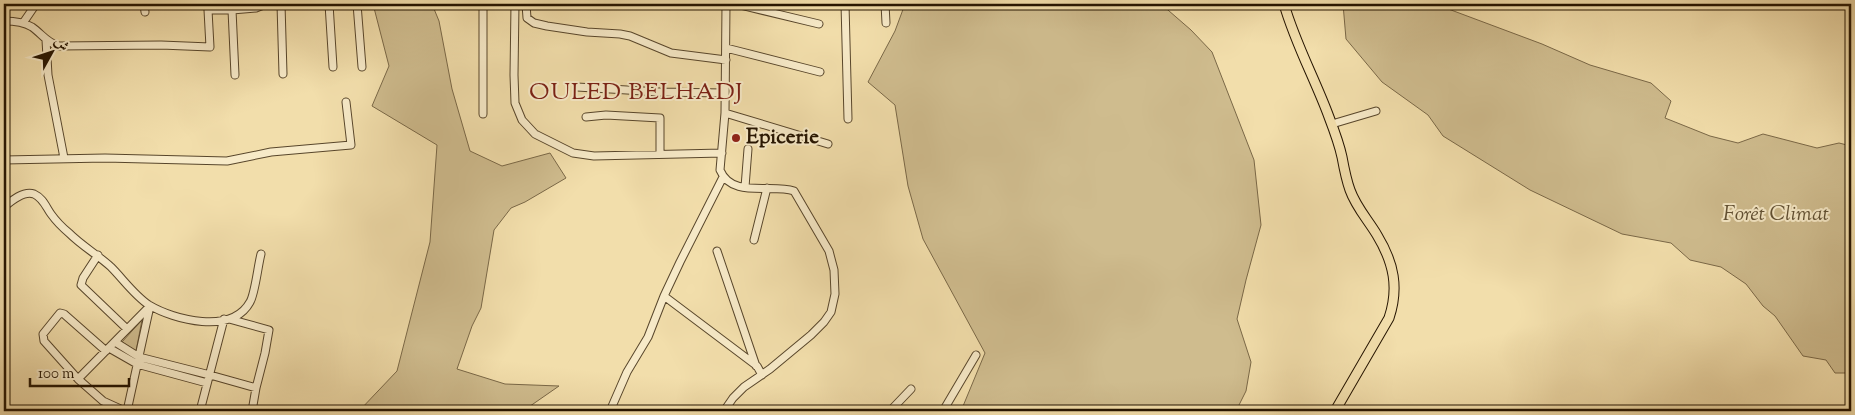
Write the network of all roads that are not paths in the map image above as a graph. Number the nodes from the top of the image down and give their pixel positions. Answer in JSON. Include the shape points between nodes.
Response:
{"nodes":[{"id":1,"x":36,"y":4,"type":"edge"},
{"id":2,"x":266,"y":4,"type":"edge"},
{"id":3,"x":281,"y":4,"type":"edge"},
{"id":4,"x":329,"y":4,"type":"edge"},
{"id":5,"x":357,"y":4,"type":"edge"},
{"id":6,"x":483,"y":4,"type":"edge"},
{"id":7,"x":515,"y":4,"type":"edge"},
{"id":8,"x":526,"y":4,"type":"edge"},
{"id":9,"x":726,"y":4,"type":"edge"},
{"id":10,"x":736,"y":4,"type":"edge"},
{"id":11,"x":846,"y":4,"type":"edge"},
{"id":12,"x":885,"y":4,"type":"edge"},
{"id":13,"x":1284,"y":4,"type":"edge"},
{"id":14,"x":227,"y":8,"type":"edge"},
{"id":15,"x":4,"y":21,"type":"edge"},
{"id":16,"x":23,"y":23,"type":"junction"},
{"id":17,"x":886,"y":23,"type":"dead end"},
{"id":18,"x":819,"y":24,"type":"dead end"},
{"id":19,"x":46,"y":40,"type":"junction"},
{"id":20,"x":726,"y":48,"type":"junction"},
{"id":21,"x":726,"y":60,"type":"junction"},
{"id":22,"x":333,"y":67,"type":"dead end"},
{"id":23,"x":362,"y":67,"type":"dead end"},
{"id":24,"x":820,"y":72,"type":"dead end"},
{"id":25,"x":283,"y":74,"type":"dead end"},
{"id":26,"x":236,"y":75,"type":"dead end"},
{"id":27,"x":577,"y":87,"type":"dead end"},
{"id":28,"x":724,"y":93,"type":"junction"},
{"id":29,"x":346,"y":102,"type":"dead end"},
{"id":30,"x":1376,"y":111,"type":"dead end"},
{"id":31,"x":724,"y":113,"type":"junction"},
{"id":32,"x":483,"y":114,"type":"dead end"},
{"id":33,"x":586,"y":117,"type":"dead end"},
{"id":34,"x":848,"y":119,"type":"dead end"},
{"id":35,"x":1332,"y":124,"type":"junction"},
{"id":36,"x":828,"y":144,"type":"dead end"},
{"id":37,"x":748,"y":149,"type":"dead end"},
{"id":38,"x":722,"y":153,"type":"junction"},
{"id":39,"x":660,"y":154,"type":"junction"},
{"id":40,"x":64,"y":158,"type":"junction"},
{"id":41,"x":4,"y":160,"type":"edge"},
{"id":42,"x":723,"y":177,"type":"junction"},
{"id":43,"x":746,"y":187,"type":"junction"},
{"id":44,"x":767,"y":188,"type":"junction"},
{"id":45,"x":4,"y":207,"type":"edge"},
{"id":46,"x":754,"y":240,"type":"dead end"},
{"id":47,"x":718,"y":251,"type":"dead end"},
{"id":48,"x":261,"y":254,"type":"dead end"},
{"id":49,"x":98,"y":255,"type":"junction"},
{"id":50,"x":664,"y":296,"type":"junction"},
{"id":51,"x":150,"y":306,"type":"junction"},
{"id":52,"x":226,"y":319,"type":"junction"},
{"id":53,"x":127,"y":329,"type":"junction"},
{"id":54,"x":115,"y":342,"type":"junction"},
{"id":55,"x":107,"y":350,"type":"junction"},
{"id":56,"x":976,"y":354,"type":"dead end"},
{"id":57,"x":138,"y":361,"type":"junction"},
{"id":58,"x":756,"y":366,"type":"junction"},
{"id":59,"x":210,"y":374,"type":"junction"},
{"id":60,"x":762,"y":375,"type":"junction"},
{"id":61,"x":78,"y":380,"type":"junction"},
{"id":62,"x":207,"y":383,"type":"junction"},
{"id":63,"x":256,"y":388,"type":"junction"},
{"id":64,"x":911,"y":389,"type":"dead end"},
{"id":65,"x":126,"y":411,"type":"edge"},
{"id":66,"x":200,"y":411,"type":"edge"},
{"id":67,"x":252,"y":411,"type":"edge"},
{"id":68,"x":610,"y":411,"type":"edge"},
{"id":69,"x":724,"y":411,"type":"edge"},
{"id":70,"x":890,"y":411,"type":"edge"},
{"id":71,"x":943,"y":411,"type":"edge"},
{"id":72,"x":1334,"y":411,"type":"edge"}],
"edges":[{"from":1,"to":16,"type":"street"},
{"from":2,"to":14,"type":"street","via":[[256,8]]},
{"from":3,"to":25,"type":"street"},
{"from":4,"to":22,"type":"street"},
{"from":5,"to":23,"type":"street"},
{"from":6,"to":32,"type":"street"},
{"from":7,"to":39,"type":"street","via":[[516,103],[522,120],[535,134],[573,154]]},
{"from":8,"to":21,"type":"street","via":[[527,18],[534,23],[620,34],[672,53]]},
{"from":9,"to":20,"type":"street"},
{"from":10,"to":18,"type":"street"},
{"from":11,"to":34,"type":"street"},
{"from":12,"to":17,"type":"street"},
{"from":13,"to":35,"type":"main road"},
{"from":14,"to":19,"type":"street","via":[[208,10],[210,48],[60,46]]},
{"from":14,"to":26,"type":"street"},
{"from":15,"to":16,"type":"street"},
{"from":16,"to":19,"type":"street"},
{"from":19,"to":40,"type":"street","via":[[48,75]]},
{"from":20,"to":21,"type":"street"},
{"from":20,"to":24,"type":"street"},
{"from":21,"to":28,"type":"street"},
{"from":27,"to":28,"type":"street"},
{"from":28,"to":31,"type":"street"},
{"from":29,"to":40,"type":"street","via":[[350,145],[271,152],[227,161]]},
{"from":30,"to":35,"type":"street"},
{"from":31,"to":36,"type":"street"},
{"from":31,"to":38,"type":"street"},
{"from":33,"to":39,"type":"street","via":[[660,118]]},
{"from":35,"to":72,"type":"main road","via":[[1349,187],[1385,251],[1395,284],[1395,302],[1389,318]]},
{"from":37,"to":43,"type":"street"},
{"from":38,"to":39,"type":"street"},
{"from":38,"to":42,"type":"street","via":[[720,170]]},
{"from":40,"to":41,"type":"street"},
{"from":42,"to":43,"type":"street","via":[[731,184]]},
{"from":42,"to":50,"type":"street"},
{"from":43,"to":44,"type":"street"},
{"from":44,"to":46,"type":"street"},
{"from":44,"to":60,"type":"street","via":[[794,191],[829,251],[835,294],[824,322]]},
{"from":45,"to":49,"type":"street","via":[[22,195],[37,195],[70,234]]},
{"from":47,"to":58,"type":"street"},
{"from":48,"to":52,"type":"street","via":[[250,302]]},
{"from":49,"to":51,"type":"street"},
{"from":49,"to":53,"type":"street","via":[[81,285]]},
{"from":50,"to":58,"type":"street"},
{"from":50,"to":68,"type":"street","via":[[648,337],[627,372]]},
{"from":51,"to":52,"type":"street","via":[[186,319],[217,323]]},
{"from":51,"to":53,"type":"street"},
{"from":51,"to":57,"type":"street"},
{"from":52,"to":59,"type":"street"},
{"from":52,"to":63,"type":"street","via":[[269,330]]},
{"from":53,"to":54,"type":"street"},
{"from":54,"to":55,"type":"street"},
{"from":54,"to":57,"type":"street"},
{"from":55,"to":57,"type":"street"},
{"from":55,"to":61,"type":"street"},
{"from":55,"to":61,"type":"street","via":[[60,313],[43,334],[44,341]]},
{"from":56,"to":71,"type":"street"},
{"from":57,"to":59,"type":"street"},
{"from":57,"to":62,"type":"street"},
{"from":57,"to":65,"type":"street"},
{"from":58,"to":60,"type":"street"},
{"from":59,"to":62,"type":"street"},
{"from":59,"to":63,"type":"street"},
{"from":60,"to":69,"type":"street","via":[[744,387]]},
{"from":61,"to":65,"type":"street","via":[[103,401]]},
{"from":62,"to":66,"type":"street"},
{"from":63,"to":67,"type":"street"},
{"from":64,"to":70,"type":"street"}]}
